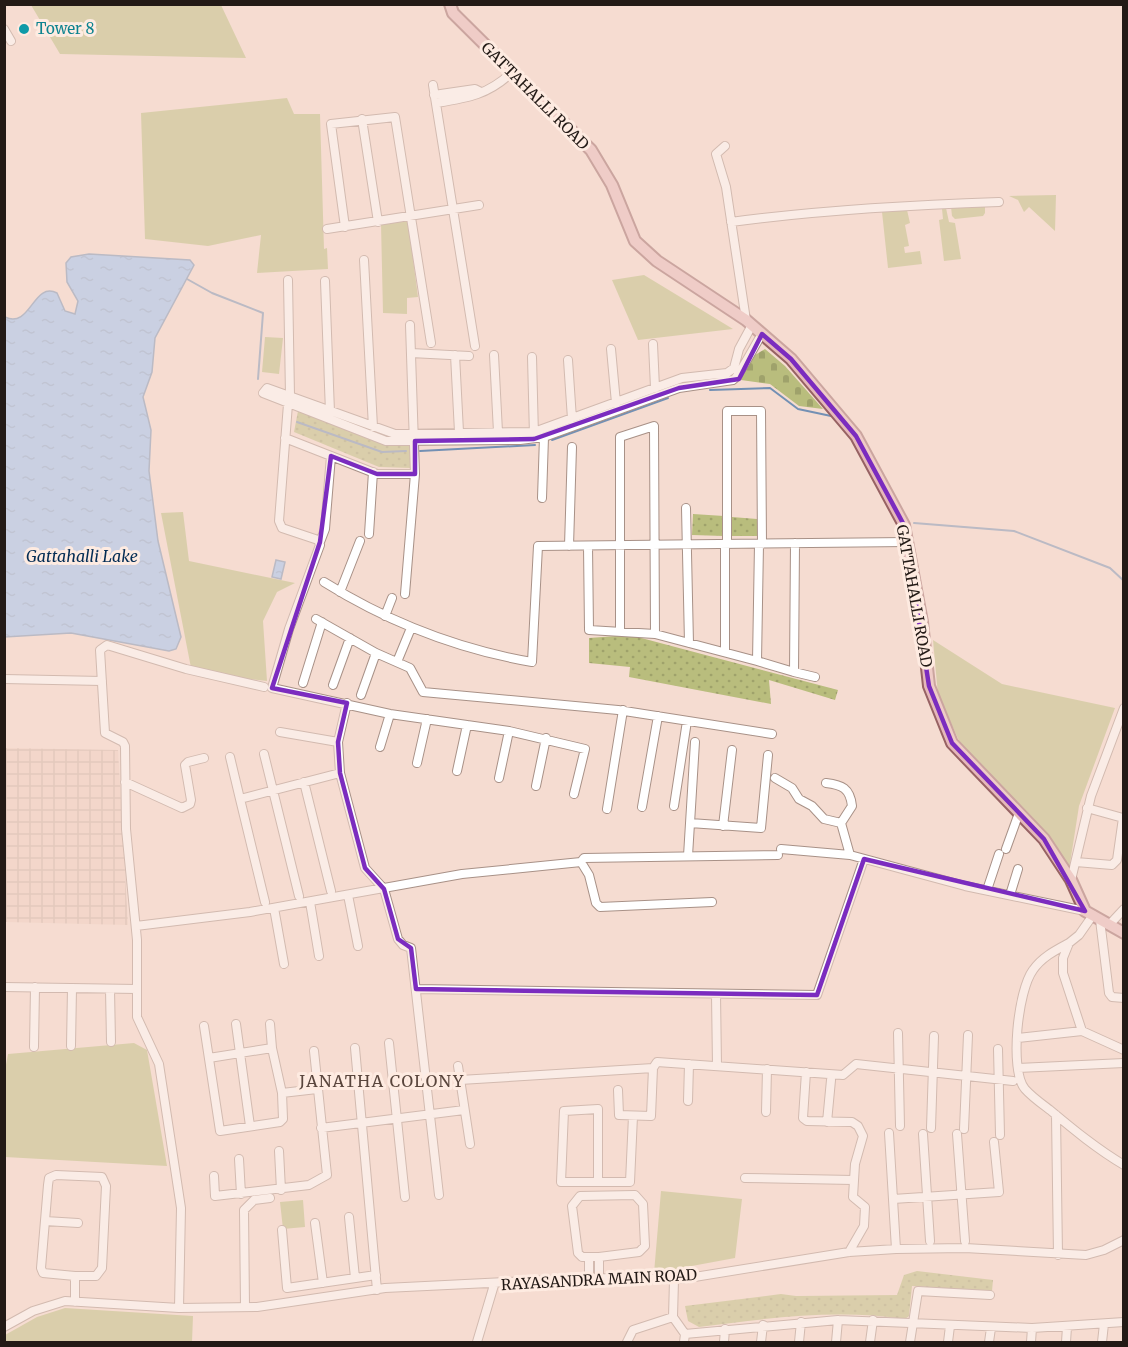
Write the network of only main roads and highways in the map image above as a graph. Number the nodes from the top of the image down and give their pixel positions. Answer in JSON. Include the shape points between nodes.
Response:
{"nodes":[{"id":1,"x":450,"y":4,"type":"edge"},
{"id":2,"x":1124,"y":933,"type":"edge"}],
"edges":[{"from":1,"to":2,"type":"main road","name":"GATTAHALLI ROAD","via":[[453,13],[591,150],[612,185],[635,241],[657,261],[749,322],[791,359],[856,436],[904,525],[929,686],[952,743],[1044,839],[1097,918]]}]}
